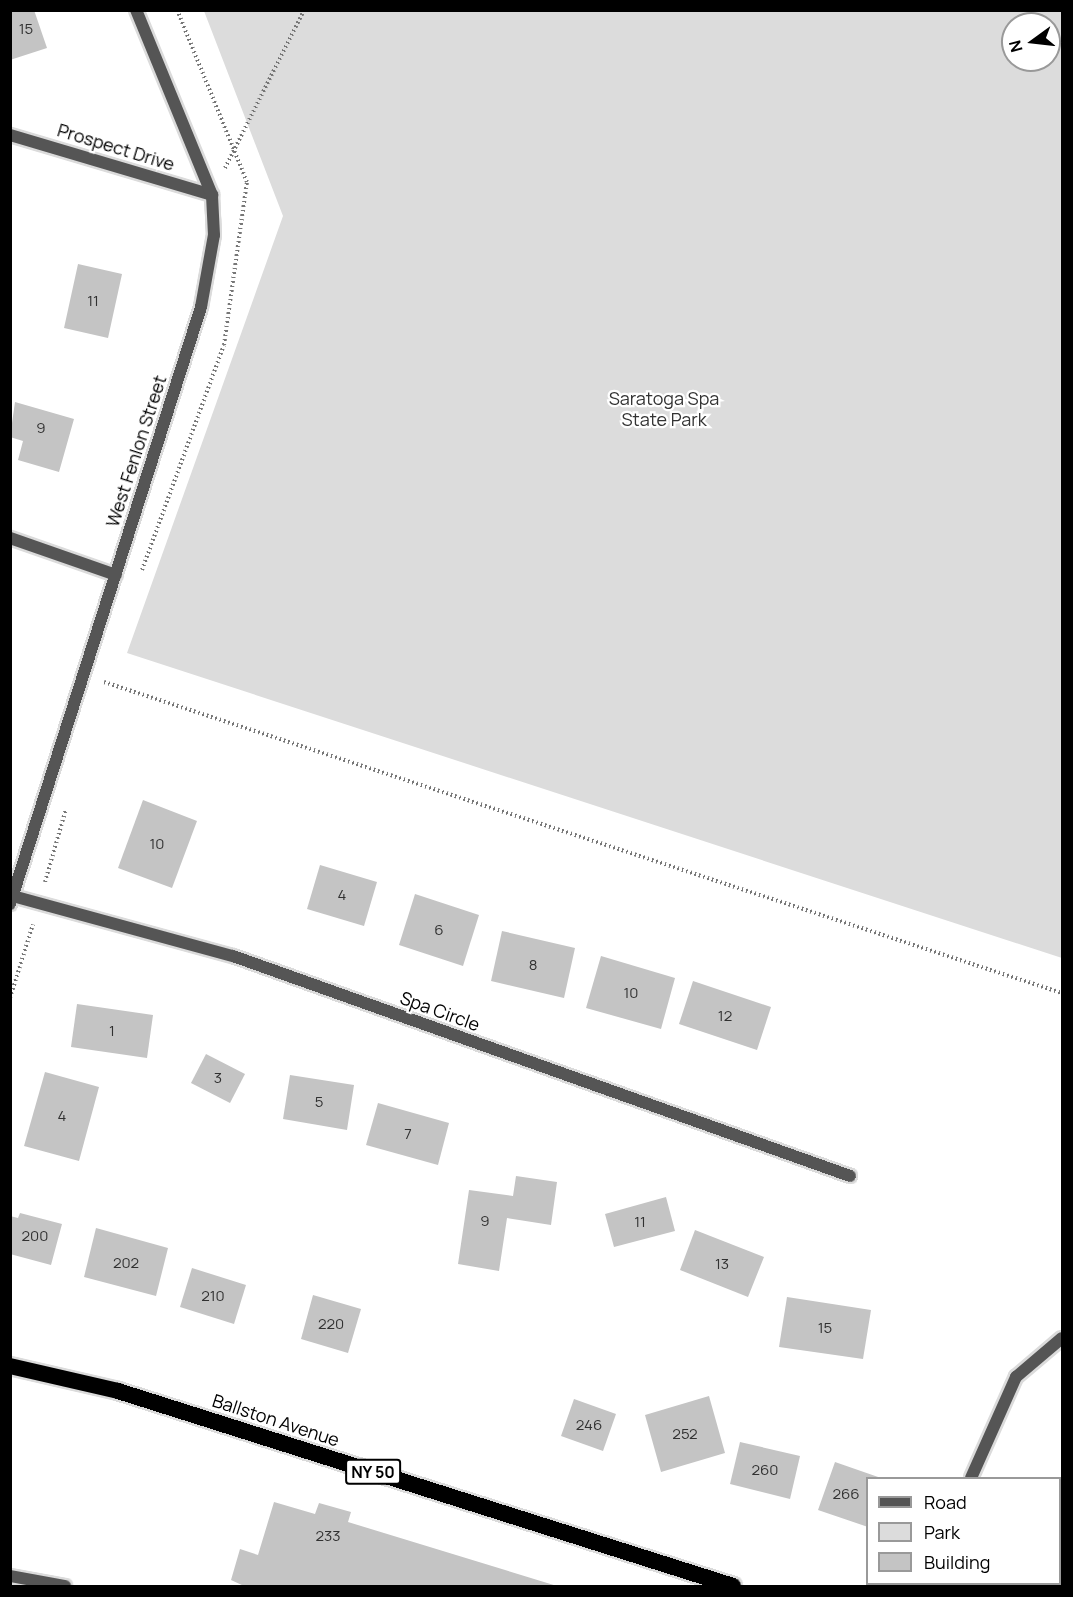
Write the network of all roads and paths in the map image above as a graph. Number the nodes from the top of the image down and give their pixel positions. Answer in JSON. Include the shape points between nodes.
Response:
{"nodes":[{"id":1,"x":136,"y":10,"type":"edge"},
{"id":2,"x":304,"y":10,"type":"edge"},
{"id":3,"x":10,"y":135,"type":"edge"},
{"id":4,"x":212,"y":195,"type":"junction"},
{"id":5,"x":10,"y":538,"type":"edge"},
{"id":6,"x":116,"y":574,"type":"junction"},
{"id":7,"x":82,"y":674,"type":"junction"},
{"id":8,"x":12,"y":900,"type":"edge"},
{"id":9,"x":1062,"y":993,"type":"edge"},
{"id":10,"x":850,"y":1176,"type":"dead end"},
{"id":11,"x":1062,"y":1338,"type":"edge"},
{"id":12,"x":10,"y":1366,"type":"edge"},
{"id":13,"x":972,"y":1477,"type":"edge"},
{"id":14,"x":10,"y":1576,"type":"edge"},
{"id":15,"x":65,"y":1587,"type":"edge"},
{"id":16,"x":733,"y":1587,"type":"edge"}],
"edges":[{"from":1,"to":4,"type":"street","name":"West Fenlon Street"},
{"from":2,"to":4,"type":"path"},
{"from":3,"to":4,"type":"street","name":"Prospect Drive"},
{"from":4,"to":6,"type":"street","name":"West Fenlon Street","via":[[214,235],[201,307]]},
{"from":5,"to":6,"type":"street"},
{"from":6,"to":7,"type":"street","name":"West Fenlon Street"},
{"from":7,"to":8,"type":"street","name":"West Fenlon Street"},
{"from":7,"to":9,"type":"path"},
{"from":8,"to":10,"type":"street","name":"Spa Circle","via":[[233,956]]},
{"from":11,"to":13,"type":"street","via":[[1016,1377]]},
{"from":12,"to":16,"type":"highway","name":"Ballston Avenue","number":"NY 50","via":[[118,1391]]},
{"from":14,"to":15,"type":"street"}]}
